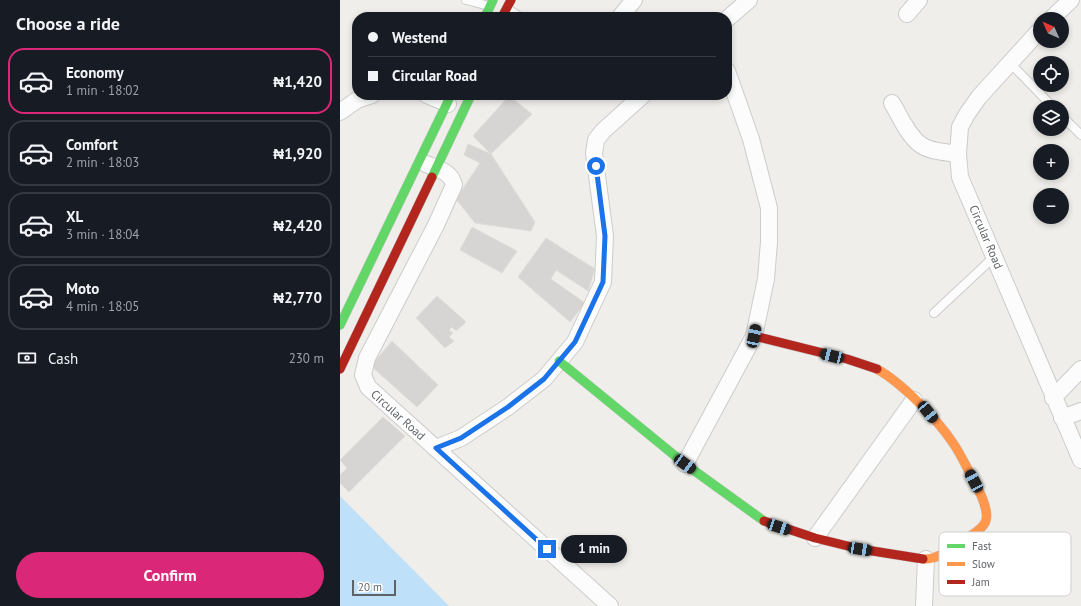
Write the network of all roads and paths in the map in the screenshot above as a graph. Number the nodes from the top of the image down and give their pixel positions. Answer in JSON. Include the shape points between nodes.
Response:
{"nodes":[{"id":1,"x":466,"y":0,"type":"edge"},
{"id":2,"x":634,"y":0,"type":"edge"},
{"id":3,"x":749,"y":0,"type":"edge"},
{"id":4,"x":919,"y":0,"type":"edge"},
{"id":5,"x":1071,"y":0,"type":"edge"},
{"id":6,"x":492,"y":3,"type":"edge"},
{"id":7,"x":509,"y":4,"type":"edge"},
{"id":8,"x":488,"y":12,"type":"edge"},
{"id":9,"x":516,"y":12,"type":"edge"},
{"id":10,"x":624,"y":12,"type":"edge"},
{"id":11,"x":1058,"y":12,"type":"edge"},
{"id":12,"x":907,"y":14,"type":"dead end"},
{"id":13,"x":732,"y":15,"type":"edge"},
{"id":14,"x":1033,"y":38,"type":"edge"},
{"id":15,"x":1010,"y":63,"type":"junction"},
{"id":16,"x":732,"y":85,"type":"edge"},
{"id":17,"x":357,"y":100,"type":"edge"},
{"id":18,"x":449,"y":100,"type":"edge"},
{"id":19,"x":469,"y":100,"type":"edge"},
{"id":20,"x":637,"y":100,"type":"edge"},
{"id":21,"x":1046,"y":100,"type":"edge"},
{"id":22,"x":892,"y":103,"type":"dead end"},
{"id":23,"x":340,"y":112,"type":"edge"},
{"id":24,"x":1069,"y":123,"type":"edge"},
{"id":25,"x":1081,"y":135,"type":"edge"},
{"id":26,"x":958,"y":154,"type":"junction"},
{"id":27,"x":420,"y":162,"type":"junction"},
{"id":28,"x":436,"y":168,"type":"junction"},
{"id":29,"x":994,"y":257,"type":"junction"},
{"id":30,"x":934,"y":313,"type":"dead end"},
{"id":31,"x":340,"y":325,"type":"edge"},
{"id":32,"x":754,"y":336,"type":"junction"},
{"id":33,"x":559,"y":361,"type":"junction"},
{"id":34,"x":340,"y":369,"type":"edge"},
{"id":35,"x":1081,"y":369,"type":"edge"},
{"id":36,"x":1054,"y":398,"type":"junction"},
{"id":37,"x":914,"y":400,"type":"junction"},
{"id":38,"x":1081,"y":411,"type":"edge"},
{"id":39,"x":1062,"y":418,"type":"junction"},
{"id":40,"x":436,"y":448,"type":"junction"},
{"id":41,"x":1081,"y":460,"type":"edge"},
{"id":42,"x":685,"y":464,"type":"junction"},
{"id":43,"x":976,"y":532,"type":"edge"},
{"id":44,"x":815,"y":538,"type":"junction"},
{"id":45,"x":939,"y":555,"type":"edge"},
{"id":46,"x":926,"y":559,"type":"junction"},
{"id":47,"x":610,"y":606,"type":"edge"},
{"id":48,"x":924,"y":606,"type":"edge"}],
"edges":[{"from":1,"to":6,"type":"lane"},
{"from":2,"to":10,"type":"street"},
{"from":3,"to":13,"type":"street"},
{"from":4,"to":12,"type":"street"},
{"from":5,"to":11,"type":"street"},
{"from":6,"to":8,"type":"street"},
{"from":7,"to":9,"type":"lane"},
{"from":14,"to":15,"type":"street","name":"Circular Road"},
{"from":15,"to":21,"type":"lane"},
{"from":15,"to":26,"type":"street","name":"Circular Road","via":[[979,96],[967,114],[960,127]]},
{"from":16,"to":32,"type":"street","via":[[751,139],[769,208],[766,279]]},
{"from":17,"to":23,"type":"street"},
{"from":18,"to":27,"type":"street"},
{"from":19,"to":28,"type":"street"},
{"from":20,"to":33,"type":"street","via":[[596,140],[594,153],[605,236],[603,282],[575,342]]},
{"from":22,"to":26,"type":"street","via":[[913,137],[922,145]]},
{"from":24,"to":25,"type":"lane"},
{"from":26,"to":29,"type":"street","name":"Circular Road","via":[[960,177]]},
{"from":27,"to":28,"type":"street","name":"Circular Road"},
{"from":27,"to":31,"type":"street"},
{"from":28,"to":34,"type":"street"},
{"from":28,"to":40,"type":"street","name":"Circular Road","via":[[450,176],[454,185],[366,358],[363,374],[368,387]]},
{"from":29,"to":30,"type":"lane"},
{"from":29,"to":36,"type":"street","name":"Circular Road"},
{"from":32,"to":37,"type":"street","via":[[877,369]]},
{"from":32,"to":42,"type":"street"},
{"from":33,"to":40,"type":"street","via":[[544,379],[508,407],[461,438]]},
{"from":33,"to":42,"type":"street"},
{"from":35,"to":36,"type":"street"},
{"from":36,"to":39,"type":"street","name":"Circular Road"},
{"from":37,"to":43,"type":"street","via":[[928,412],[953,443],[981,494],[986,513],[985,523]]},
{"from":37,"to":44,"type":"street"},
{"from":38,"to":39,"type":"street"},
{"from":39,"to":41,"type":"street","name":"Circular Road"},
{"from":40,"to":47,"type":"street","name":"Circular Road"},
{"from":42,"to":44,"type":"street","via":[[767,523]]},
{"from":44,"to":46,"type":"street","via":[[860,549]]},
{"from":45,"to":46,"type":"street"},
{"from":46,"to":48,"type":"street"}]}
